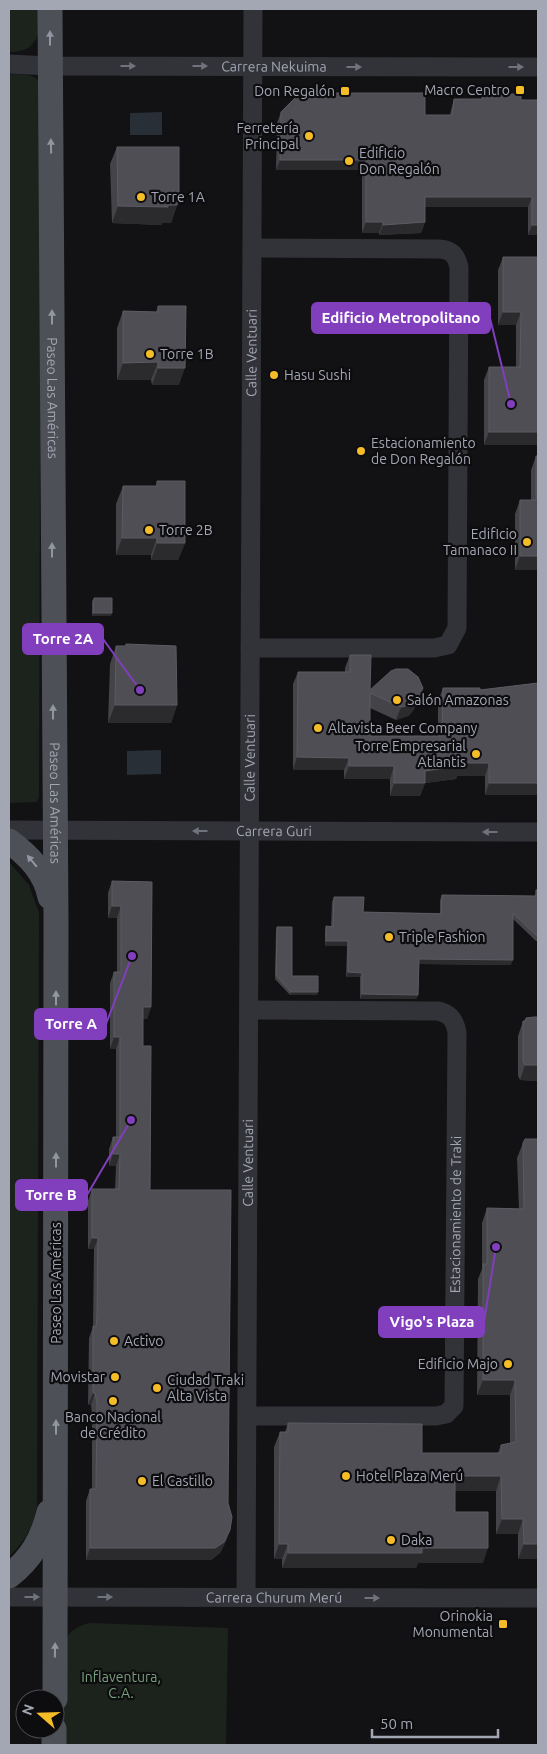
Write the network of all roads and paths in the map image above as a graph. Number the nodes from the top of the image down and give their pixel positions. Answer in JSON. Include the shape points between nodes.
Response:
{"nodes":[{"id":1,"x":50,"y":9,"type":"edge"},
{"id":2,"x":253,"y":9,"type":"edge"},
{"id":3,"x":9,"y":64,"type":"edge"},
{"id":4,"x":50,"y":66,"type":"junction"},
{"id":5,"x":252,"y":66,"type":"junction"},
{"id":6,"x":538,"y":67,"type":"edge"},
{"id":7,"x":252,"y":248,"type":"junction"},
{"id":8,"x":250,"y":648,"type":"junction"},
{"id":9,"x":9,"y":830,"type":"edge"},
{"id":10,"x":53,"y":831,"type":"junction"},
{"id":11,"x":249,"y":831,"type":"junction"},
{"id":12,"x":538,"y":832,"type":"edge"},
{"id":13,"x":9,"y":842,"type":"edge"},
{"id":14,"x":56,"y":921,"type":"junction"},
{"id":15,"x":248,"y":1010,"type":"junction"},
{"id":16,"x":246,"y":1416,"type":"junction"},
{"id":17,"x":56,"y":1476,"type":"junction"},
{"id":18,"x":9,"y":1576,"type":"edge"},
{"id":19,"x":9,"y":1597,"type":"edge"},
{"id":20,"x":56,"y":1597,"type":"junction"},
{"id":21,"x":246,"y":1597,"type":"junction"},
{"id":22,"x":538,"y":1598,"type":"edge"},
{"id":23,"x":55,"y":1689,"type":"edge"}],
"edges":[{"from":4,"to":1,"type":"main road","name":"Paseo Las Américas","one_way":true},
{"from":2,"to":5,"type":"street","name":"Calle Ventuari"},
{"from":3,"to":4,"type":"street","name":"Carrera Nekuima"},
{"from":4,"to":5,"type":"street","name":"Carrera Nekuima","one_way":true},
{"from":10,"to":4,"type":"main road","name":"Paseo Las Américas","one_way":true},
{"from":5,"to":6,"type":"street","name":"Carrera Nekuima","one_way":true},
{"from":5,"to":7,"type":"street","name":"Calle Ventuari"},
{"from":7,"to":8,"type":"street","name":"Calle Ventuari"},
{"from":7,"to":8,"type":"street","via":[[447,249],[458,260],[459,286],[457,628],[454,637],[448,645],[434,648]]},
{"from":8,"to":11,"type":"street","name":"Calle Ventuari"},
{"from":9,"to":10,"type":"street","name":"Carrera Guri"},
{"from":11,"to":10,"type":"street","name":"Carrera Guri","one_way":true},
{"from":10,"to":14,"type":"main road","name":"Paseo Las Américas"},
{"from":12,"to":11,"type":"street","name":"Carrera Guri","one_way":true},
{"from":11,"to":15,"type":"street","name":"Calle Ventuari"},
{"from":14,"to":13,"type":"main road","one_way":true,"via":[[48,887],[39,870],[26,854]]},
{"from":17,"to":14,"type":"main road","name":"Paseo Las Américas","one_way":true},
{"from":15,"to":16,"type":"street","name":"Calle Ventuari"},
{"from":15,"to":16,"type":"street","name":"Estacionamiento de Traki","via":[[437,1011],[453,1019],[457,1033],[454,1406],[446,1414],[436,1416]]},
{"from":16,"to":21,"type":"street","name":"Calle Ventuari"},
{"from":17,"to":18,"type":"main road","via":[[46,1524],[36,1549]]},
{"from":17,"to":20,"type":"main road","name":"Paseo Las Américas"},
{"from":19,"to":20,"type":"street","name":"Carrera Churum Merú","one_way":true},
{"from":20,"to":21,"type":"street","name":"Carrera Churum Merú","one_way":true},
{"from":23,"to":20,"type":"main road","name":"Paseo Las Américas","one_way":true},
{"from":21,"to":22,"type":"street","name":"Carrera Churum Merú","one_way":true}]}
